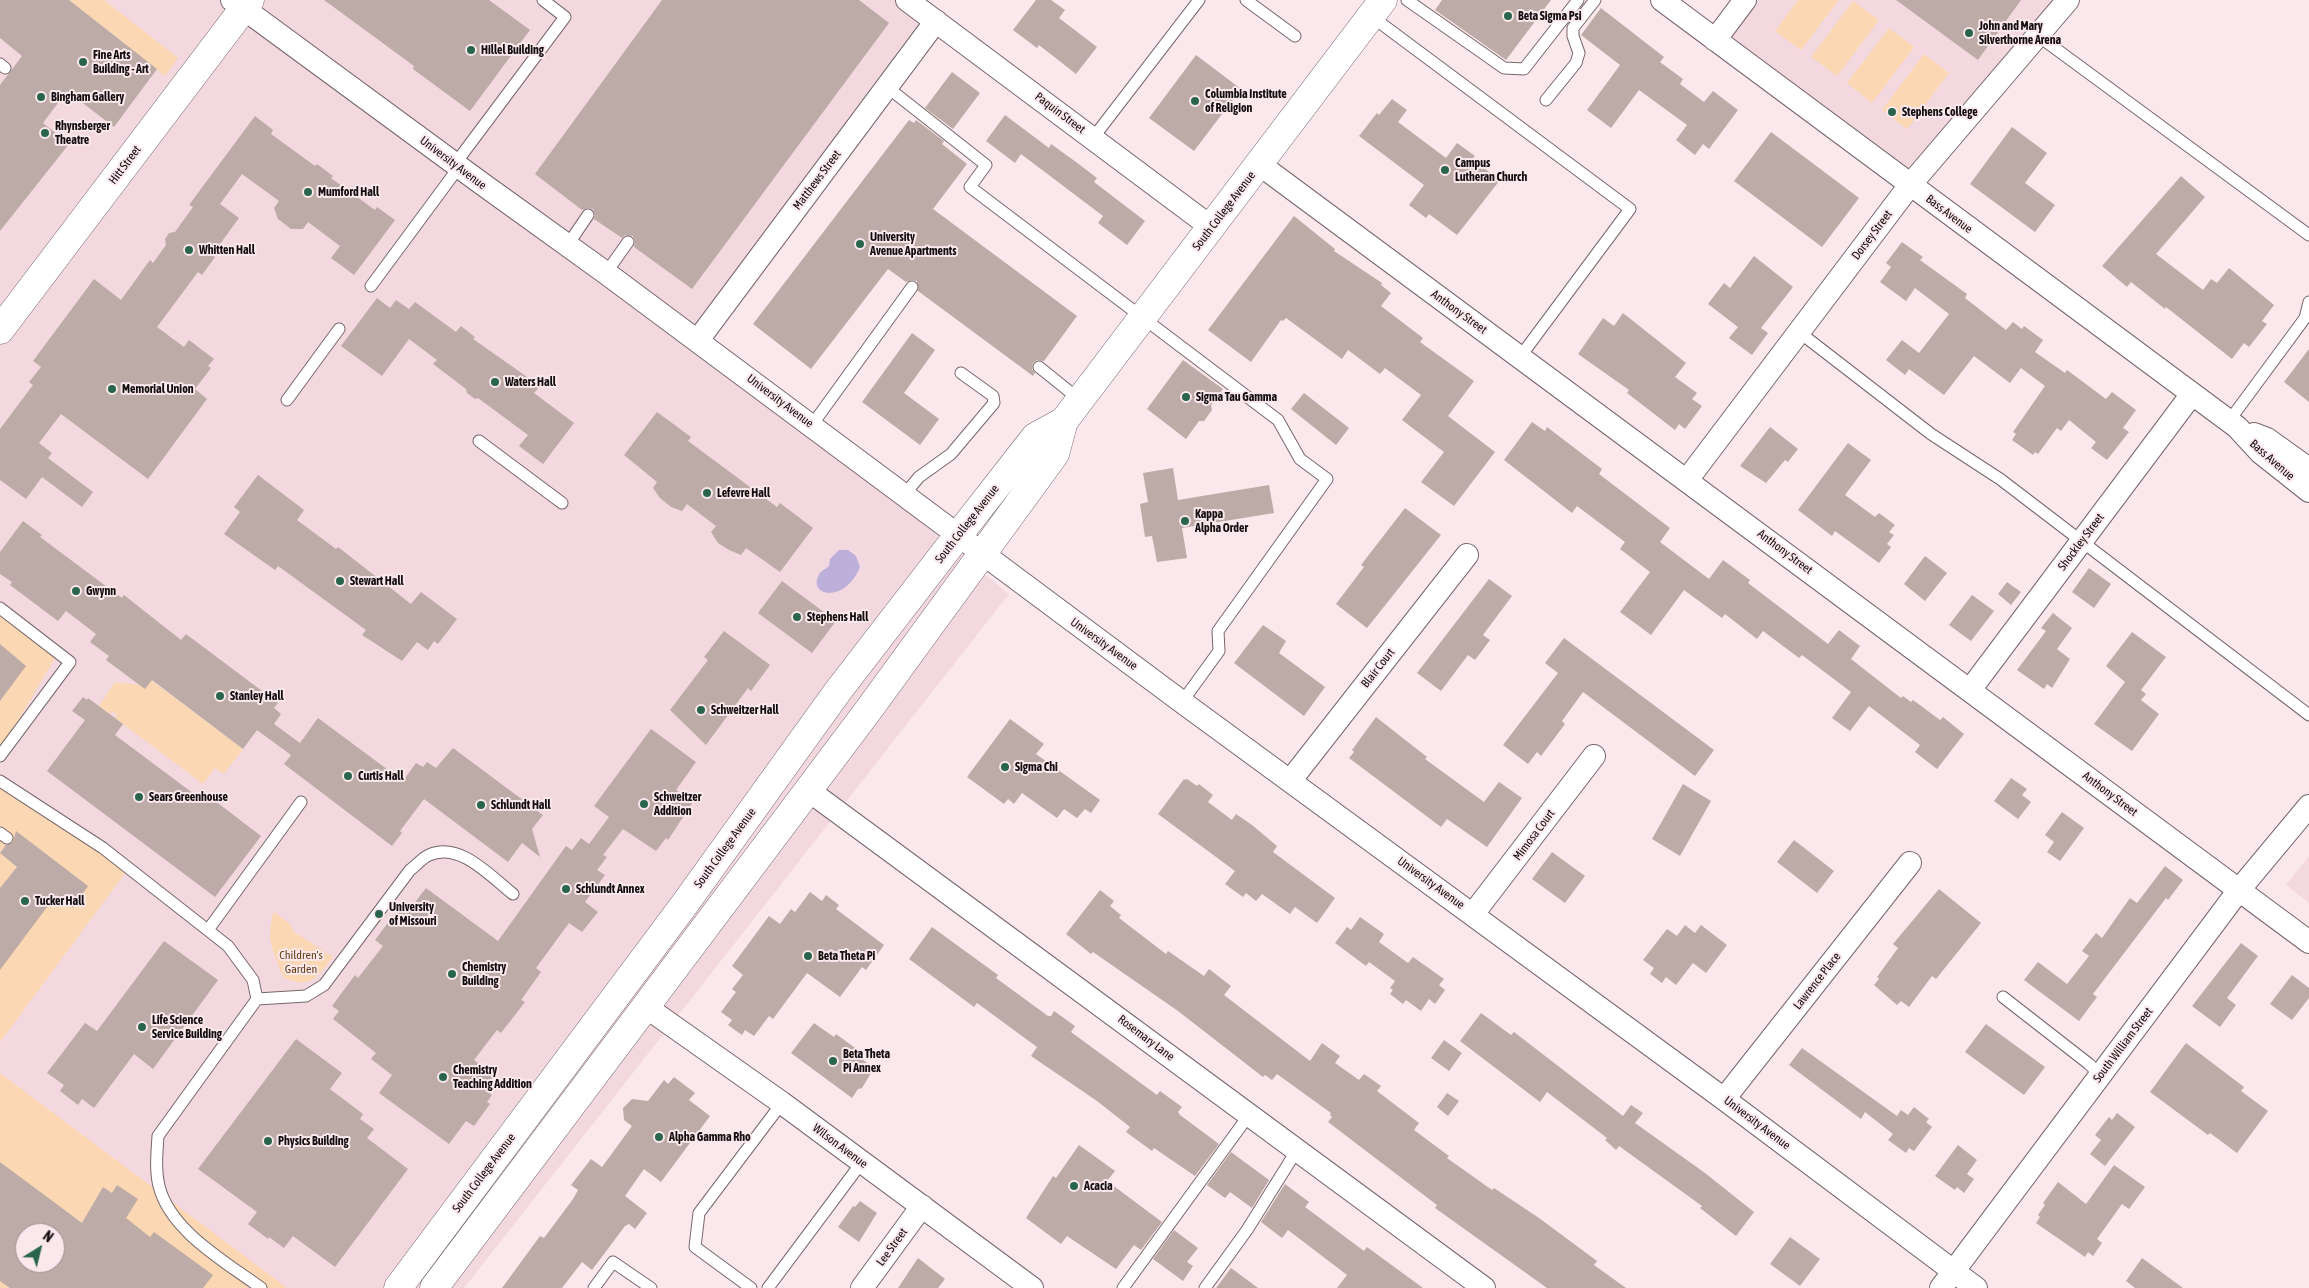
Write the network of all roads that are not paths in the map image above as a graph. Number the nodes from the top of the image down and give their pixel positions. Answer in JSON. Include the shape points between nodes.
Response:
{"nodes":[{"id":1,"x":542,"y":0,"type":"edge"},
{"id":2,"x":907,"y":0,"type":"edge"},
{"id":3,"x":1198,"y":0,"type":"edge"},
{"id":4,"x":1246,"y":0,"type":"edge"},
{"id":5,"x":1407,"y":0,"type":"edge"},
{"id":6,"x":1578,"y":0,"type":"edge"},
{"id":7,"x":1595,"y":0,"type":"edge"},
{"id":8,"x":1662,"y":0,"type":"edge"},
{"id":9,"x":1744,"y":0,"type":"edge"},
{"id":10,"x":2068,"y":0,"type":"edge"},
{"id":11,"x":242,"y":3,"type":"edge"},
{"id":12,"x":1377,"y":8,"type":"edge"},
{"id":13,"x":936,"y":20,"type":"junction"},
{"id":14,"x":1295,"y":36,"type":"dead end"},
{"id":15,"x":2037,"y":36,"type":"junction"},
{"id":16,"x":1714,"y":40,"type":"junction"},
{"id":17,"x":887,"y":87,"type":"junction"},
{"id":18,"x":1546,"y":100,"type":"dead end"},
{"id":19,"x":1093,"y":138,"type":"junction"},
{"id":20,"x":1259,"y":164,"type":"junction"},
{"id":21,"x":457,"y":165,"type":"junction"},
{"id":22,"x":1910,"y":185,"type":"junction"},
{"id":23,"x":588,"y":215,"type":"dead end"},
{"id":24,"x":1211,"y":227,"type":"junction"},
{"id":25,"x":2309,"y":235,"type":"edge"},
{"id":26,"x":628,"y":242,"type":"dead end"},
{"id":27,"x":567,"y":246,"type":"junction"},
{"id":28,"x":606,"y":273,"type":"junction"},
{"id":29,"x":371,"y":286,"type":"dead end"},
{"id":30,"x":912,"y":286,"type":"dead end"},
{"id":31,"x":2309,"y":302,"type":"edge"},
{"id":32,"x":1144,"y":317,"type":"junction"},
{"id":33,"x":339,"y":329,"type":"dead end"},
{"id":34,"x":0,"y":330,"type":"edge"},
{"id":35,"x":1799,"y":332,"type":"junction"},
{"id":36,"x":698,"y":340,"type":"junction"},
{"id":37,"x":1520,"y":357,"type":"junction"},
{"id":38,"x":1039,"y":367,"type":"dead end"},
{"id":39,"x":961,"y":374,"type":"dead end"},
{"id":40,"x":2192,"y":394,"type":"junction"},
{"id":41,"x":287,"y":400,"type":"dead end"},
{"id":42,"x":1072,"y":411,"type":"junction"},
{"id":43,"x":2233,"y":424,"type":"junction"},
{"id":44,"x":812,"y":426,"type":"junction"},
{"id":45,"x":479,"y":441,"type":"dead end"},
{"id":46,"x":2309,"y":469,"type":"edge"},
{"id":47,"x":1687,"y":480,"type":"junction"},
{"id":48,"x":2309,"y":491,"type":"edge"},
{"id":49,"x":904,"y":495,"type":"junction"},
{"id":50,"x":562,"y":503,"type":"dead end"},
{"id":51,"x":958,"y":535,"type":"junction"},
{"id":52,"x":2080,"y":542,"type":"junction"},
{"id":53,"x":983,"y":554,"type":"junction"},
{"id":54,"x":1467,"y":555,"type":"dead end"},
{"id":55,"x":0,"y":608,"type":"edge"},
{"id":56,"x":1970,"y":690,"type":"junction"},
{"id":57,"x":1182,"y":702,"type":"junction"},
{"id":58,"x":2309,"y":715,"type":"edge"},
{"id":59,"x":0,"y":756,"type":"edge"},
{"id":60,"x":1594,"y":756,"type":"dead end"},
{"id":61,"x":0,"y":781,"type":"edge"},
{"id":62,"x":1290,"y":781,"type":"junction"},
{"id":63,"x":808,"y":790,"type":"junction"},
{"id":64,"x":301,"y":802,"type":"dead end"},
{"id":65,"x":2309,"y":806,"type":"edge"},
{"id":66,"x":1910,"y":863,"type":"dead end"},
{"id":67,"x":2239,"y":890,"type":"junction"},
{"id":68,"x":513,"y":894,"type":"dead end"},
{"id":69,"x":1473,"y":914,"type":"junction"},
{"id":70,"x":208,"y":930,"type":"junction"},
{"id":71,"x":2309,"y":942,"type":"edge"},
{"id":72,"x":2003,"y":997,"type":"dead end"},
{"id":73,"x":257,"y":999,"type":"junction"},
{"id":74,"x":646,"y":1007,"type":"junction"},
{"id":75,"x":2100,"y":1075,"type":"junction"},
{"id":76,"x":1724,"y":1099,"type":"junction"},
{"id":77,"x":782,"y":1102,"type":"junction"},
{"id":78,"x":1250,"y":1115,"type":"junction"},
{"id":79,"x":1297,"y":1150,"type":"junction"},
{"id":80,"x":862,"y":1162,"type":"junction"},
{"id":81,"x":922,"y":1206,"type":"junction"},
{"id":82,"x":1947,"y":1280,"type":"edge"},
{"id":83,"x":261,"y":1288,"type":"edge"},
{"id":84,"x":398,"y":1288,"type":"edge"},
{"id":85,"x":434,"y":1288,"type":"edge"},
{"id":86,"x":594,"y":1288,"type":"edge"},
{"id":87,"x":651,"y":1288,"type":"edge"},
{"id":88,"x":751,"y":1288,"type":"edge"},
{"id":89,"x":768,"y":1288,"type":"edge"},
{"id":90,"x":862,"y":1288,"type":"edge"},
{"id":91,"x":1032,"y":1288,"type":"edge"},
{"id":92,"x":1123,"y":1288,"type":"edge"},
{"id":93,"x":1206,"y":1288,"type":"edge"},
{"id":94,"x":1484,"y":1288,"type":"edge"},
{"id":95,"x":1976,"y":1288,"type":"edge"}],
"edges":[{"from":1,"to":21,"type":"lane","via":[[565,17]]},
{"from":2,"to":13,"type":"street","name":"Paquin Street"},
{"from":3,"to":19,"type":"lane"},
{"from":4,"to":14,"type":"lane"},
{"from":5,"to":6,"type":"lane","via":[[1504,68],[1512,70],[1524,69]]},
{"from":7,"to":18,"type":"lane","via":[[1573,28],[1578,53],[1576,63]]},
{"from":8,"to":16,"type":"street","name":"Bass Avenue"},
{"from":9,"to":16,"type":"street"},
{"from":10,"to":15,"type":"street","name":"Dorsey Street"},
{"from":11,"to":21,"type":"street","name":"University Avenue"},
{"from":11,"to":34,"type":"main road","name":"Hitt Street"},
{"from":12,"to":20,"type":"main road","name":"South College Avenue"},
{"from":12,"to":37,"type":"lane","via":[[1630,209]]},
{"from":13,"to":17,"type":"street","name":"Matthews Street"},
{"from":13,"to":19,"type":"street","name":"Paquin Street"},
{"from":15,"to":22,"type":"street","name":"Dorsey Street"},
{"from":15,"to":25,"type":"lane"},
{"from":16,"to":22,"type":"street","name":"Bass Avenue"},
{"from":17,"to":32,"type":"lane","via":[[986,165],[970,187]]},
{"from":17,"to":36,"type":"street","name":"Matthews Street"},
{"from":19,"to":24,"type":"street","name":"Paquin Street"},
{"from":20,"to":24,"type":"main road","name":"South College Avenue"},
{"from":20,"to":37,"type":"street","name":"Anthony Street"},
{"from":21,"to":27,"type":"street","name":"University Avenue"},
{"from":21,"to":29,"type":"lane"},
{"from":22,"to":35,"type":"street","name":"Dorsey Street"},
{"from":22,"to":40,"type":"street","name":"Bass Avenue"},
{"from":23,"to":27,"type":"lane"},
{"from":24,"to":32,"type":"main road","name":"South College Avenue"},
{"from":26,"to":28,"type":"lane"},
{"from":27,"to":28,"type":"street","name":"University Avenue"},
{"from":28,"to":36,"type":"street","name":"University Avenue"},
{"from":30,"to":44,"type":"lane"},
{"from":31,"to":43,"type":"lane","via":[[2305,318]]},
{"from":32,"to":42,"type":"main road","name":"South College Avenue"},
{"from":32,"to":57,"type":"lane","via":[[1278,420],[1300,459],[1327,479],[1218,631],[1219,651]]},
{"from":33,"to":41,"type":"lane"},
{"from":35,"to":47,"type":"street","name":"Dorsey Street"},
{"from":35,"to":52,"type":"lane","via":[[1931,434],[2000,479]]},
{"from":36,"to":44,"type":"street","name":"University Avenue"},
{"from":37,"to":47,"type":"street","name":"Anthony Street"},
{"from":38,"to":42,"type":"lane"},
{"from":39,"to":49,"type":"lane","via":[[993,396],[994,403],[951,454],[919,477]]},
{"from":40,"to":43,"type":"street","name":"Bass Avenue"},
{"from":40,"to":52,"type":"street","name":"Shockley Street"},
{"from":42,"to":51,"type":"main road","name":"South College Avenue","via":[[1035,437]]},
{"from":42,"to":53,"type":"main road","name":"South College Avenue","via":[[1055,454]]},
{"from":43,"to":46,"type":"street","name":"Bass Avenue","via":[[2268,439]]},
{"from":43,"to":48,"type":"street","name":"Bass Avenue","via":[[2261,453]]},
{"from":44,"to":49,"type":"street","name":"University Avenue"},
{"from":45,"to":50,"type":"lane"},
{"from":47,"to":56,"type":"street","name":"Anthony Street"},
{"from":49,"to":51,"type":"street","name":"University Avenue"},
{"from":51,"to":53,"type":"street","name":"University Avenue"},
{"from":51,"to":84,"type":"main road","name":"South College Avenue","via":[[838,691]]},
{"from":52,"to":56,"type":"street","name":"Shockley Street"},
{"from":52,"to":58,"type":"lane"},
{"from":53,"to":57,"type":"street","name":"University Avenue"},
{"from":53,"to":63,"type":"main road","name":"South College Avenue"},
{"from":54,"to":62,"type":"street","name":"Blair Court"},
{"from":55,"to":59,"type":"lane","via":[[70,662]]},
{"from":56,"to":67,"type":"street","name":"Anthony Street"},
{"from":57,"to":62,"type":"street","name":"University Avenue"},
{"from":60,"to":69,"type":"street","name":"Mimosa Court"},
{"from":61,"to":70,"type":"lane","via":[[103,848]]},
{"from":62,"to":69,"type":"street","name":"University Avenue"},
{"from":63,"to":74,"type":"main road","name":"South College Avenue"},
{"from":63,"to":78,"type":"street","name":"Rosemary Lane"},
{"from":64,"to":70,"type":"lane"},
{"from":65,"to":67,"type":"street","name":"South William Street"},
{"from":66,"to":76,"type":"street","name":"Lawrence Place"},
{"from":67,"to":71,"type":"street","name":"Anthony Street"},
{"from":67,"to":75,"type":"street","name":"South William Street"},
{"from":68,"to":73,"type":"lane","via":[[466,858],[452,852],[429,855],[410,870],[324,985],[306,996]]},
{"from":69,"to":76,"type":"street","name":"University Avenue"},
{"from":70,"to":73,"type":"lane","via":[[228,946],[244,966],[253,980]]},
{"from":72,"to":75,"type":"lane"},
{"from":73,"to":83,"type":"lane","via":[[158,1136],[156,1164],[159,1187],[181,1228]]},
{"from":74,"to":77,"type":"street","name":"Wilson Avenue"},
{"from":74,"to":85,"type":"main road","name":"South College Avenue"},
{"from":75,"to":82,"type":"street","name":"South William Street"},
{"from":76,"to":82,"type":"street","name":"University Avenue"},
{"from":77,"to":80,"type":"street","name":"Wilson Avenue"},
{"from":77,"to":88,"type":"lane","via":[[700,1213],[696,1247]]},
{"from":78,"to":79,"type":"street","name":"Rosemary Lane"},
{"from":78,"to":92,"type":"lane"},
{"from":79,"to":93,"type":"lane"},
{"from":79,"to":94,"type":"street","name":"Rosemary Lane"},
{"from":80,"to":81,"type":"street","name":"Wilson Avenue"},
{"from":80,"to":89,"type":"lane"},
{"from":81,"to":90,"type":"street","name":"Lee Street"},
{"from":81,"to":91,"type":"street","name":"Wilson Avenue"},
{"from":82,"to":95,"type":"street","name":"University Avenue"},
{"from":86,"to":87,"type":"lane","via":[[613,1262]]}]}
